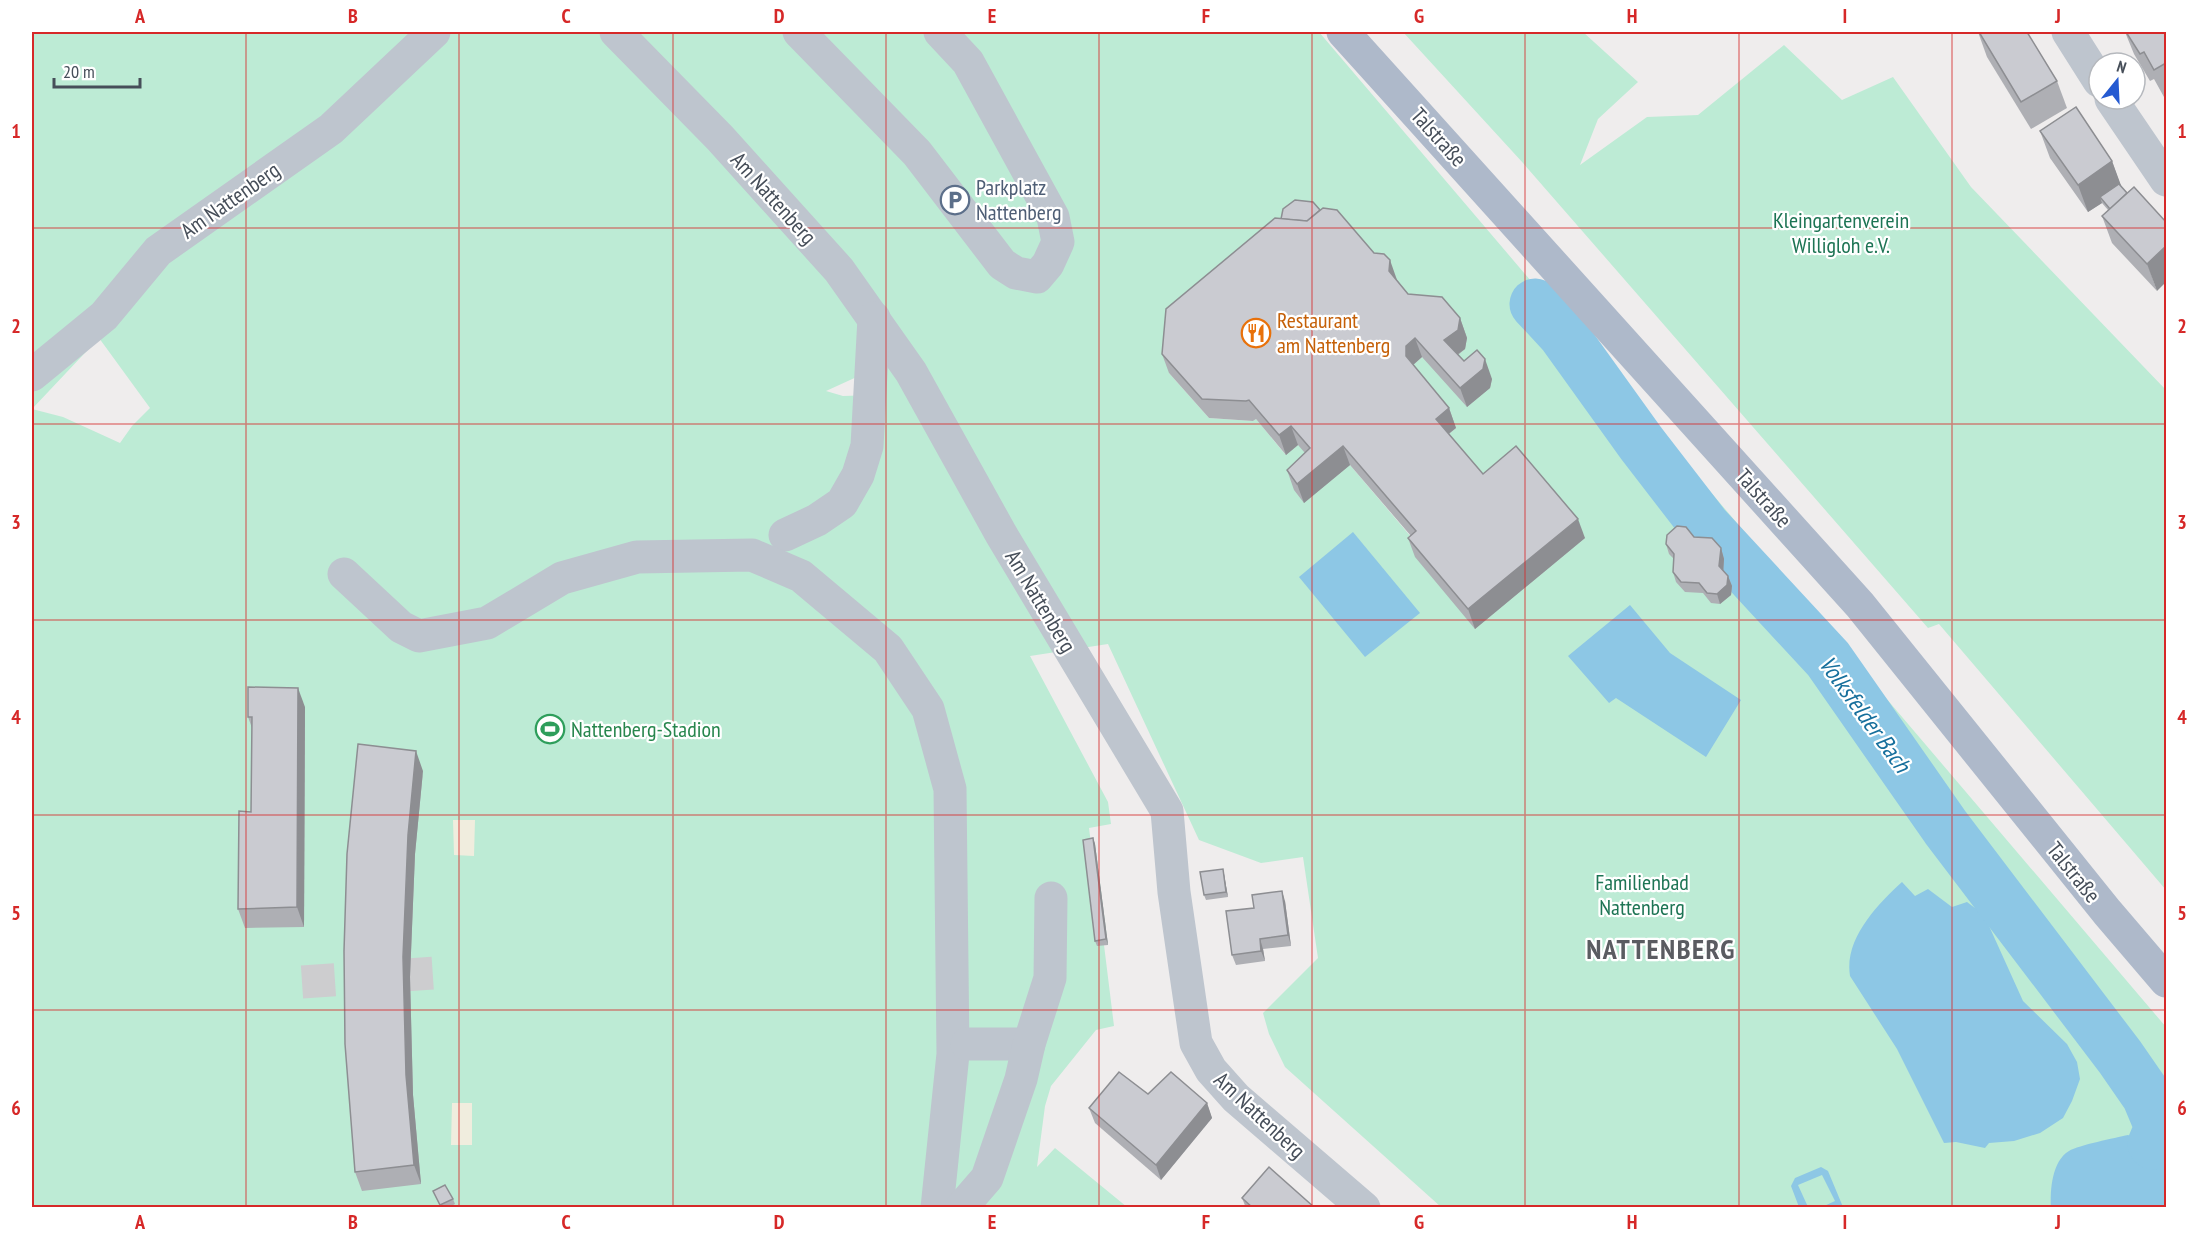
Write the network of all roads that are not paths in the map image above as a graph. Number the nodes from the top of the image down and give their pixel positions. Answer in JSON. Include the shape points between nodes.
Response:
{"nodes":[{"id":1,"x":434,"y":32,"type":"edge"},
{"id":2,"x":616,"y":32,"type":"edge"},
{"id":3,"x":799,"y":32,"type":"edge"},
{"id":4,"x":940,"y":32,"type":"edge"},
{"id":5,"x":1343,"y":32,"type":"edge"},
{"id":6,"x":2068,"y":32,"type":"edge"},
{"id":7,"x":2087,"y":62,"type":"edge"},
{"id":8,"x":2119,"y":111,"type":"edge"},
{"id":9,"x":2166,"y":180,"type":"edge"},
{"id":10,"x":874,"y":318,"type":"junction"},
{"id":11,"x":32,"y":375,"type":"edge"},
{"id":12,"x":785,"y":536,"type":"dead end"},
{"id":13,"x":344,"y":574,"type":"dead end"},
{"id":14,"x":1051,"y":898,"type":"dead end"},
{"id":15,"x":2166,"y":981,"type":"edge"},
{"id":16,"x":968,"y":1044,"type":"dead end"},
{"id":17,"x":1029,"y":1044,"type":"junction"},
{"id":18,"x":938,"y":1208,"type":"edge"},
{"id":19,"x":961,"y":1208,"type":"edge"},
{"id":20,"x":1364,"y":1208,"type":"edge"}],
"edges":[{"from":1,"to":11,"type":"street","name":"Am Nattenberg","via":[[331,129],[158,251],[104,316]]},
{"from":2,"to":10,"type":"street","name":"Am Nattenberg","via":[[720,138],[831,261]]},
{"from":3,"to":4,"type":"street","via":[[917,153],[1002,264],[1037,278],[1058,242],[1053,217],[968,62]]},
{"from":5,"to":15,"type":"main road","name":"Talstraße","via":[[1860,605]]},
{"from":6,"to":7,"type":"street"},
{"from":8,"to":9,"type":"street"},
{"from":10,"to":12,"type":"street","via":[[867,446],[858,475],[842,503]]},
{"from":10,"to":20,"type":"street","name":"Am Nattenberg","via":[[911,372],[1007,544],[1167,811],[1174,892],[1196,1043],[1211,1070],[1236,1098]]},
{"from":13,"to":18,"type":"street","via":[[401,627],[419,636],[487,623],[562,578],[637,557],[752,555],[801,576],[888,649],[928,710],[950,789],[953,1054]]},
{"from":14,"to":17,"type":"street","via":[[1050,978]]},
{"from":16,"to":17,"type":"street"},
{"from":17,"to":19,"type":"street","via":[[987,1178]]}]}
